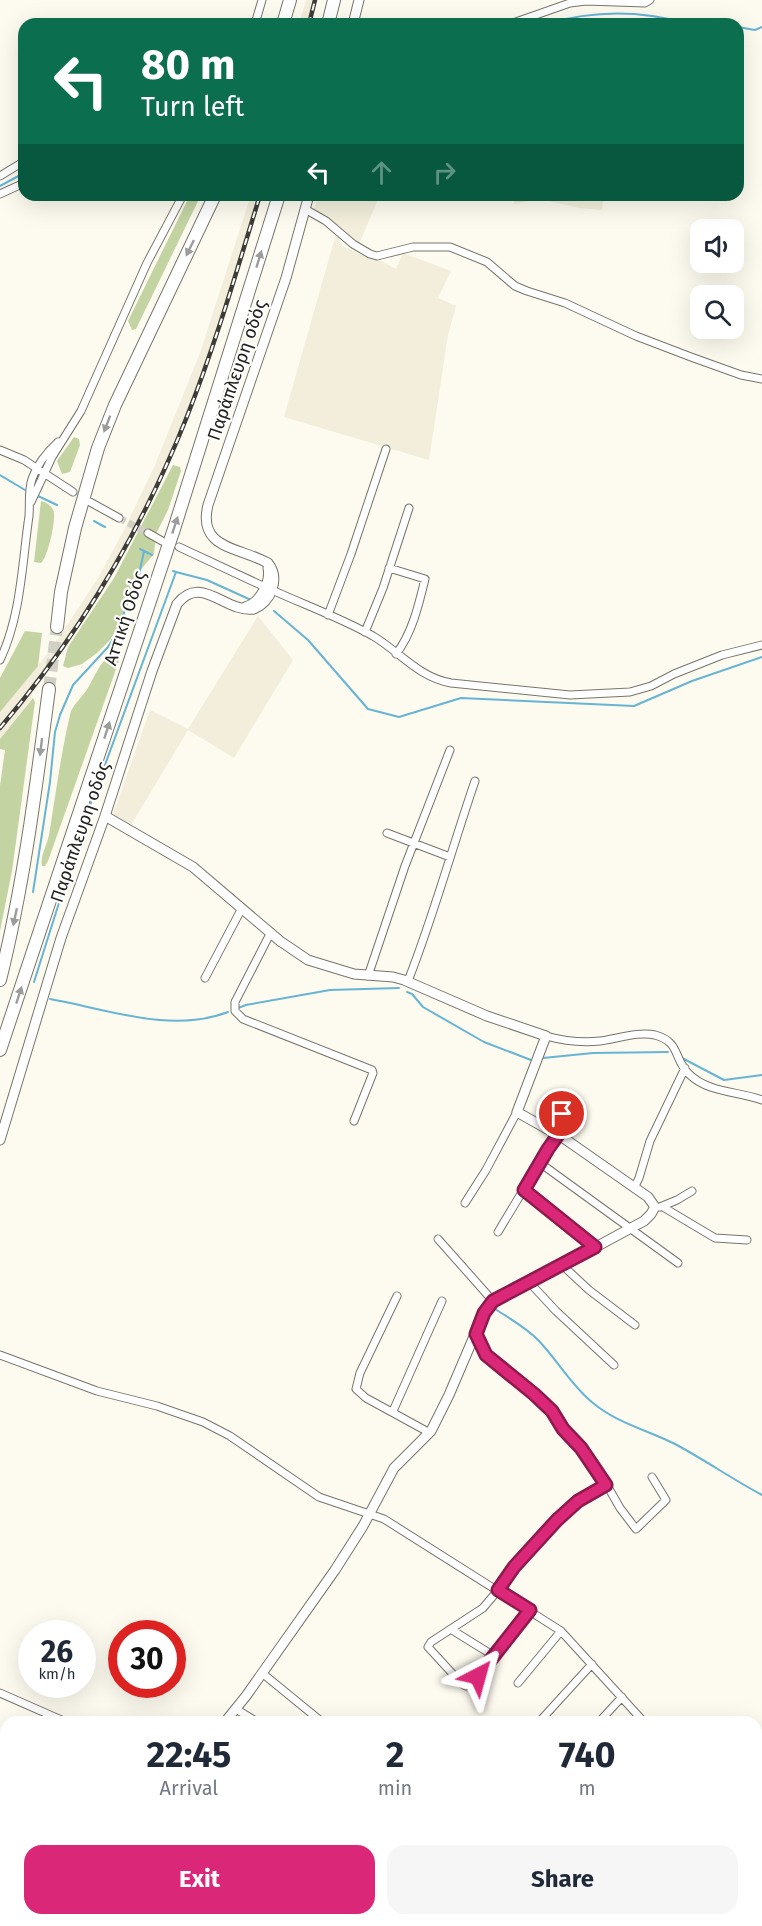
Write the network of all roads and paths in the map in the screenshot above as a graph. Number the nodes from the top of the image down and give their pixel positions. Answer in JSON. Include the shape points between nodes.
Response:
{"nodes":[{"id":1,"x":262,"y":0,"type":"edge"},
{"id":2,"x":290,"y":0,"type":"edge"},
{"id":3,"x":334,"y":0,"type":"edge"},
{"id":4,"x":359,"y":0,"type":"edge"},
{"id":5,"x":650,"y":0,"type":"edge"},
{"id":6,"x":570,"y":2,"type":"edge"},
{"id":7,"x":257,"y":18,"type":"edge"},
{"id":8,"x":285,"y":18,"type":"edge"},
{"id":9,"x":330,"y":18,"type":"edge"},
{"id":10,"x":354,"y":18,"type":"edge"},
{"id":11,"x":526,"y":18,"type":"edge"},
{"id":12,"x":18,"y":165,"type":"edge"},
{"id":13,"x":0,"y":176,"type":"edge"},
{"id":14,"x":18,"y":186,"type":"edge"},
{"id":15,"x":0,"y":194,"type":"edge"},
{"id":16,"x":180,"y":201,"type":"edge"},
{"id":17,"x":212,"y":201,"type":"edge"},
{"id":18,"x":277,"y":201,"type":"edge"},
{"id":19,"x":307,"y":201,"type":"edge"},
{"id":20,"x":305,"y":209,"type":"junction"},
{"id":21,"x":762,"y":379,"type":"edge"},
{"id":22,"x":63,"y":438,"type":"junction"},
{"id":23,"x":386,"y":449,"type":"dead end"},
{"id":24,"x":0,"y":450,"type":"edge"},
{"id":25,"x":36,"y":468,"type":"junction"},
{"id":26,"x":44,"y":473,"type":"junction"},
{"id":27,"x":74,"y":492,"type":"dead end"},
{"id":28,"x":30,"y":502,"type":"junction"},
{"id":29,"x":90,"y":502,"type":"dead end"},
{"id":30,"x":409,"y":508,"type":"dead end"},
{"id":31,"x":119,"y":518,"type":"tunnel mouth"},
{"id":32,"x":148,"y":533,"type":"tunnel mouth"},
{"id":33,"x":162,"y":541,"type":"dead end"},
{"id":34,"x":179,"y":547,"type":"dead end"},
{"id":35,"x":389,"y":568,"type":"junction"},
{"id":36,"x":268,"y":589,"type":"junction"},
{"id":37,"x":328,"y":615,"type":"junction"},
{"id":38,"x":57,"y":627,"type":"tunnel mouth"},
{"id":39,"x":365,"y":632,"type":"junction"},
{"id":40,"x":762,"y":645,"type":"edge"},
{"id":41,"x":396,"y":654,"type":"junction"},
{"id":42,"x":0,"y":660,"type":"edge"},
{"id":43,"x":49,"y":689,"type":"tunnel mouth"},
{"id":44,"x":450,"y":750,"type":"dead end"},
{"id":45,"x":475,"y":782,"type":"dead end"},
{"id":46,"x":105,"y":816,"type":"junction"},
{"id":47,"x":387,"y":833,"type":"dead end"},
{"id":48,"x":413,"y":844,"type":"junction"},
{"id":49,"x":450,"y":857,"type":"junction"},
{"id":50,"x":242,"y":908,"type":"junction"},
{"id":51,"x":271,"y":932,"type":"junction"},
{"id":52,"x":368,"y":976,"type":"junction"},
{"id":53,"x":205,"y":978,"type":"dead end"},
{"id":54,"x":0,"y":980,"type":"edge"},
{"id":55,"x":408,"y":981,"type":"junction"},
{"id":56,"x":546,"y":1036,"type":"junction"},
{"id":57,"x":0,"y":1050,"type":"edge"},
{"id":58,"x":685,"y":1068,"type":"junction"},
{"id":59,"x":762,"y":1100,"type":"edge"},
{"id":60,"x":517,"y":1112,"type":"junction"},
{"id":61,"x":562,"y":1114,"type":"dead end"},
{"id":62,"x":354,"y":1121,"type":"dead end"},
{"id":63,"x":557,"y":1135,"type":"junction"},
{"id":64,"x":0,"y":1140,"type":"edge"},
{"id":65,"x":540,"y":1163,"type":"junction"},
{"id":66,"x":634,"y":1188,"type":"junction"},
{"id":67,"x":524,"y":1190,"type":"junction"},
{"id":68,"x":692,"y":1191,"type":"dead end"},
{"id":69,"x":465,"y":1203,"type":"dead end"},
{"id":70,"x":659,"y":1207,"type":"junction"},
{"id":71,"x":630,"y":1228,"type":"junction"},
{"id":72,"x":498,"y":1233,"type":"dead end"},
{"id":73,"x":438,"y":1239,"type":"dead end"},
{"id":74,"x":747,"y":1240,"type":"dead end"},
{"id":75,"x":595,"y":1247,"type":"junction"},
{"id":76,"x":678,"y":1263,"type":"dead end"},
{"id":77,"x":561,"y":1264,"type":"junction"},
{"id":78,"x":529,"y":1282,"type":"junction"},
{"id":79,"x":397,"y":1296,"type":"dead end"},
{"id":80,"x":441,"y":1301,"type":"dead end"},
{"id":81,"x":493,"y":1301,"type":"junction"},
{"id":82,"x":635,"y":1325,"type":"dead end"},
{"id":83,"x":476,"y":1334,"type":"junction"},
{"id":84,"x":0,"y":1355,"type":"edge"},
{"id":85,"x":614,"y":1365,"type":"dead end"},
{"id":86,"x":393,"y":1411,"type":"junction"},
{"id":87,"x":430,"y":1433,"type":"junction"},
{"id":88,"x":652,"y":1477,"type":"dead end"},
{"id":89,"x":606,"y":1485,"type":"junction"},
{"id":90,"x":369,"y":1514,"type":"junction"},
{"id":91,"x":489,"y":1584,"type":"junction"},
{"id":92,"x":498,"y":1590,"type":"junction"},
{"id":93,"x":490,"y":1600,"type":"junction"},
{"id":94,"x":530,"y":1610,"type":"junction"},
{"id":95,"x":452,"y":1630,"type":"junction"},
{"id":96,"x":561,"y":1630,"type":"junction"},
{"id":97,"x":494,"y":1656,"type":"junction"},
{"id":98,"x":592,"y":1664,"type":"junction"},
{"id":99,"x":262,"y":1673,"type":"junction"},
{"id":100,"x":518,"y":1683,"type":"dead end"},
{"id":101,"x":0,"y":1693,"type":"edge"},
{"id":102,"x":622,"y":1697,"type":"junction"},
{"id":103,"x":236,"y":1709,"type":"junction"},
{"id":104,"x":52,"y":1716,"type":"edge"},
{"id":105,"x":230,"y":1716,"type":"edge"},
{"id":106,"x":247,"y":1716,"type":"edge"},
{"id":107,"x":315,"y":1716,"type":"edge"},
{"id":108,"x":544,"y":1716,"type":"edge"},
{"id":109,"x":605,"y":1716,"type":"edge"},
{"id":110,"x":639,"y":1716,"type":"edge"}],
"edges":[{"from":1,"to":7,"type":"street"},
{"from":2,"to":8,"type":"highway"},
{"from":3,"to":9,"type":"highway"},
{"from":4,"to":10,"type":"street"},
{"from":5,"to":6,"type":"street"},
{"from":6,"to":11,"type":"street"},
{"from":12,"to":13,"type":"street"},
{"from":14,"to":15,"type":"street"},
{"from":16,"to":22,"type":"street","via":[[147,263],[81,411]]},
{"from":17,"to":38,"type":"highway","one_way":true,"via":[[98,448],[75,528]]},
{"from":57,"to":18,"type":"highway","name":"Αττική Οδός","one_way":true,"via":[[174,529]]},
{"from":19,"to":20,"type":"street","name":"Παράπλευρη οδός"},
{"from":20,"to":21,"type":"street","via":[[370,254],[377,256],[413,247],[450,247],[487,262],[515,286],[691,357]]},
{"from":20,"to":36,"type":"street","name":"Παράπλευρη οδός","via":[[206,519],[207,530],[217,541],[261,559],[269,570]]},
{"from":22,"to":25,"type":"street"},
{"from":22,"to":26,"type":"street"},
{"from":23,"to":37,"type":"street"},
{"from":24,"to":25,"type":"street"},
{"from":25,"to":26,"type":"street"},
{"from":25,"to":28,"type":"street"},
{"from":26,"to":27,"type":"street"},
{"from":26,"to":28,"type":"street"},
{"from":28,"to":42,"type":"street","via":[[16,614]]},
{"from":29,"to":31,"type":"street"},
{"from":30,"to":35,"type":"street"},
{"from":32,"to":33,"type":"street"},
{"from":34,"to":36,"type":"street"},
{"from":35,"to":39,"type":"street"},
{"from":35,"to":41,"type":"street","via":[[425,579],[409,630]]},
{"from":36,"to":37,"type":"street"},
{"from":36,"to":46,"type":"street","name":"Παράπλευρη οδός","via":[[251,605],[238,608],[194,591],[182,597],[152,671]]},
{"from":37,"to":39,"type":"street"},
{"from":39,"to":41,"type":"street"},
{"from":40,"to":41,"type":"street","via":[[722,655],[642,689],[570,695],[441,681]]},
{"from":43,"to":54,"type":"highway","one_way":true,"via":[[25,860]]},
{"from":44,"to":48,"type":"street"},
{"from":45,"to":49,"type":"street"},
{"from":46,"to":50,"type":"street","via":[[180,858]]},
{"from":46,"to":64,"type":"street","name":"Παράπλευρη οδός","via":[[61,938]]},
{"from":47,"to":48,"type":"street"},
{"from":48,"to":49,"type":"street"},
{"from":48,"to":52,"type":"street"},
{"from":49,"to":55,"type":"street"},
{"from":50,"to":51,"type":"street"},
{"from":50,"to":53,"type":"street"},
{"from":51,"to":52,"type":"street","via":[[308,960]]},
{"from":51,"to":62,"type":"street","via":[[235,1002],[235,1011],[243,1018],[372,1070]]},
{"from":52,"to":55,"type":"street"},
{"from":55,"to":56,"type":"street","via":[[487,1016]]},
{"from":56,"to":58,"type":"street","via":[[571,1042],[653,1034],[670,1042]]},
{"from":56,"to":60,"type":"street"},
{"from":58,"to":59,"type":"street","via":[[703,1084]]},
{"from":58,"to":66,"type":"street","via":[[650,1141]]},
{"from":60,"to":63,"type":"street"},
{"from":60,"to":69,"type":"street"},
{"from":61,"to":63,"type":"street"},
{"from":63,"to":65,"type":"street"},
{"from":63,"to":66,"type":"street"},
{"from":65,"to":67,"type":"street"},
{"from":65,"to":71,"type":"street"},
{"from":66,"to":70,"type":"street"},
{"from":67,"to":72,"type":"street"},
{"from":67,"to":75,"type":"street"},
{"from":68,"to":70,"type":"street"},
{"from":70,"to":71,"type":"street"},
{"from":70,"to":74,"type":"street","via":[[715,1238]]},
{"from":71,"to":75,"type":"street"},
{"from":71,"to":76,"type":"street"},
{"from":73,"to":81,"type":"street"},
{"from":75,"to":77,"type":"street"},
{"from":77,"to":78,"type":"street"},
{"from":77,"to":82,"type":"street"},
{"from":78,"to":81,"type":"street"},
{"from":78,"to":85,"type":"street"},
{"from":79,"to":86,"type":"street","via":[[356,1384],[358,1392]]},
{"from":80,"to":86,"type":"street"},
{"from":81,"to":83,"type":"street"},
{"from":83,"to":87,"type":"street"},
{"from":83,"to":89,"type":"street","via":[[486,1355],[552,1411]]},
{"from":84,"to":90,"type":"street","via":[[210,1425],[319,1497]]},
{"from":86,"to":87,"type":"street"},
{"from":87,"to":90,"type":"street","via":[[394,1468]]},
{"from":88,"to":89,"type":"street","via":[[666,1500],[636,1529]]},
{"from":89,"to":92,"type":"street","via":[[563,1514]]},
{"from":90,"to":91,"type":"street"},
{"from":90,"to":99,"type":"street","via":[[335,1570]]},
{"from":91,"to":92,"type":"street"},
{"from":91,"to":93,"type":"street"},
{"from":92,"to":93,"type":"street"},
{"from":92,"to":94,"type":"street"},
{"from":93,"to":95,"type":"street"},
{"from":94,"to":96,"type":"street"},
{"from":94,"to":97,"type":"street"},
{"from":95,"to":97,"type":"street"},
{"from":95,"to":97,"type":"street","via":[[428,1647],[466,1686]]},
{"from":96,"to":98,"type":"street"},
{"from":96,"to":100,"type":"street"},
{"from":98,"to":102,"type":"street"},
{"from":98,"to":108,"type":"street"},
{"from":99,"to":103,"type":"street"},
{"from":99,"to":107,"type":"street"},
{"from":101,"to":104,"type":"street"},
{"from":102,"to":109,"type":"street"},
{"from":102,"to":110,"type":"street"},
{"from":103,"to":105,"type":"street"},
{"from":103,"to":106,"type":"street"}]}
